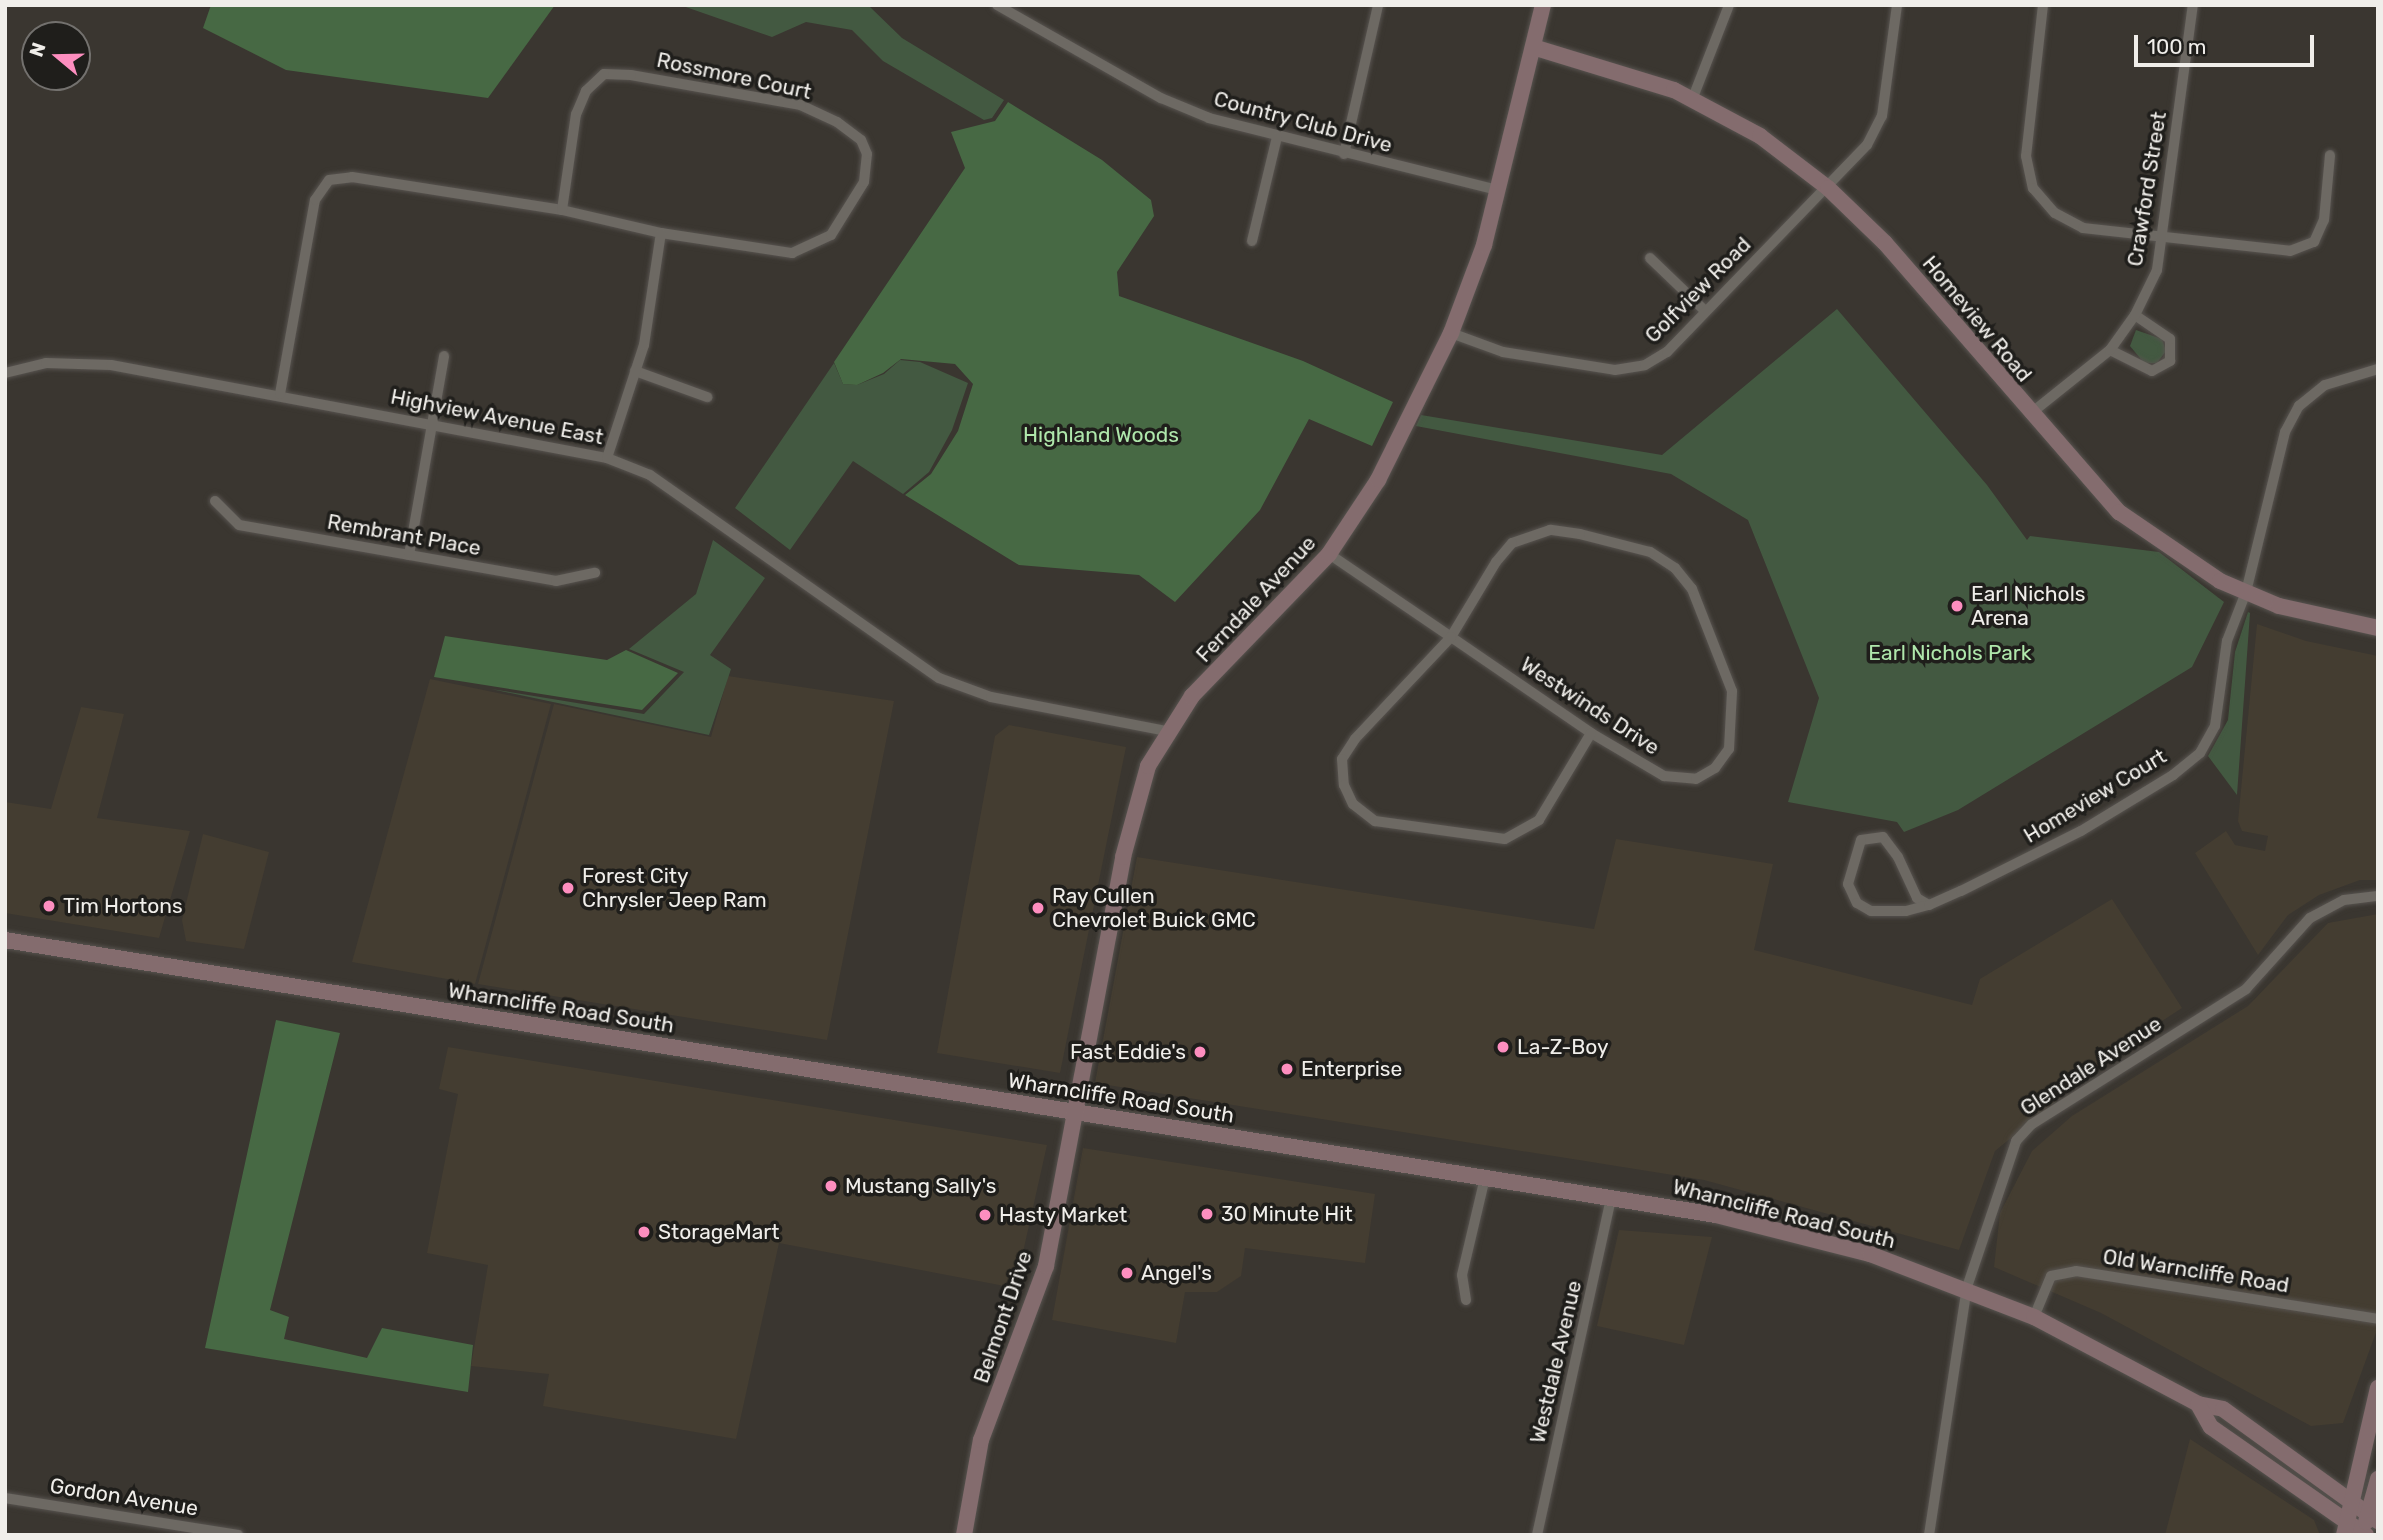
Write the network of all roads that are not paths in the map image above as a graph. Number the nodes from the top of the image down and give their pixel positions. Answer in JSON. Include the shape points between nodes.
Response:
{"nodes":[{"id":1,"x":997,"y":5,"type":"edge"},
{"id":2,"x":1378,"y":5,"type":"edge"},
{"id":3,"x":1543,"y":5,"type":"edge"},
{"id":4,"x":1729,"y":5,"type":"edge"},
{"id":5,"x":1897,"y":5,"type":"edge"},
{"id":6,"x":2043,"y":5,"type":"edge"},
{"id":7,"x":2193,"y":5,"type":"edge"},
{"id":8,"x":1533,"y":47,"type":"junction"},
{"id":9,"x":1692,"y":100,"type":"junction"},
{"id":10,"x":1277,"y":137,"type":"junction"},
{"id":11,"x":1344,"y":154,"type":"junction"},
{"id":12,"x":2330,"y":155,"type":"dead end"},
{"id":13,"x":1828,"y":188,"type":"junction"},
{"id":14,"x":1498,"y":191,"type":"junction"},
{"id":15,"x":562,"y":209,"type":"junction"},
{"id":16,"x":661,"y":233,"type":"junction"},
{"id":17,"x":2162,"y":235,"type":"junction"},
{"id":18,"x":1252,"y":241,"type":"dead end"},
{"id":19,"x":1650,"y":258,"type":"dead end"},
{"id":20,"x":1704,"y":310,"type":"junction"},
{"id":21,"x":2135,"y":315,"type":"junction"},
{"id":22,"x":1451,"y":333,"type":"junction"},
{"id":23,"x":2110,"y":349,"type":"junction"},
{"id":24,"x":444,"y":356,"type":"dead end"},
{"id":25,"x":2378,"y":369,"type":"edge"},
{"id":26,"x":635,"y":371,"type":"junction"},
{"id":27,"x":5,"y":373,"type":"edge"},
{"id":28,"x":280,"y":394,"type":"junction"},
{"id":29,"x":708,"y":397,"type":"dead end"},
{"id":30,"x":2030,"y":414,"type":"junction"},
{"id":31,"x":433,"y":423,"type":"junction"},
{"id":32,"x":607,"y":458,"type":"junction"},
{"id":33,"x":215,"y":501,"type":"dead end"},
{"id":34,"x":1329,"y":554,"type":"junction"},
{"id":35,"x":409,"y":555,"type":"junction"},
{"id":36,"x":595,"y":573,"type":"dead end"},
{"id":37,"x":2246,"y":592,"type":"junction"},
{"id":38,"x":2378,"y":628,"type":"edge"},
{"id":39,"x":1451,"y":637,"type":"junction"},
{"id":40,"x":1166,"y":731,"type":"junction"},
{"id":41,"x":1591,"y":733,"type":"junction"},
{"id":42,"x":2378,"y":896,"type":"edge"},
{"id":43,"x":1929,"y":905,"type":"junction"},
{"id":44,"x":5,"y":940,"type":"edge"},
{"id":45,"x":1075,"y":1112,"type":"junction"},
{"id":46,"x":1485,"y":1178,"type":"junction"},
{"id":47,"x":1611,"y":1198,"type":"junction"},
{"id":48,"x":1967,"y":1287,"type":"junction"},
{"id":49,"x":1466,"y":1300,"type":"dead end"},
{"id":50,"x":2034,"y":1317,"type":"junction"},
{"id":51,"x":2378,"y":1319,"type":"edge"},
{"id":52,"x":2378,"y":1388,"type":"edge"},
{"id":53,"x":2197,"y":1404,"type":"junction"},
{"id":54,"x":2378,"y":1479,"type":"edge"},
{"id":55,"x":5,"y":1498,"type":"edge"},
{"id":56,"x":2352,"y":1501,"type":"junction"},
{"id":57,"x":2373,"y":1518,"type":"edge"},
{"id":58,"x":2345,"y":1528,"type":"edge"},
{"id":59,"x":2364,"y":1534,"type":"edge"},
{"id":60,"x":237,"y":1535,"type":"edge"},
{"id":61,"x":964,"y":1535,"type":"edge"},
{"id":62,"x":1537,"y":1535,"type":"edge"},
{"id":63,"x":1929,"y":1535,"type":"edge"}],
"edges":[{"from":1,"to":10,"type":"street","name":"Country Club Drive","via":[[1161,98],[1209,118]]},
{"from":2,"to":11,"type":"street"},
{"from":3,"to":8,"type":"main road","name":"Ferndale Avenue"},
{"from":4,"to":9,"type":"street"},
{"from":5,"to":13,"type":"street","name":"Golfview Road","via":[[1882,116],[1867,145]]},
{"from":6,"to":17,"type":"street","via":[[2026,156],[2033,188],[2055,213],[2083,228]]},
{"from":7,"to":17,"type":"street","name":"Crawford Street"},
{"from":8,"to":9,"type":"main road","name":"Homeview Road","via":[[1674,90]]},
{"from":8,"to":14,"type":"main road","name":"Ferndale Avenue"},
{"from":9,"to":13,"type":"main road","name":"Homeview Road","via":[[1760,136]]},
{"from":10,"to":11,"type":"street","name":"Country Club Drive"},
{"from":10,"to":18,"type":"street"},
{"from":11,"to":14,"type":"street","name":"Country Club Drive"},
{"from":12,"to":17,"type":"street","via":[[2324,220],[2314,242],[2290,251]]},
{"from":13,"to":20,"type":"street","name":"Golfview Road"},
{"from":13,"to":30,"type":"main road","name":"Homeview Road","via":[[1885,243]]},
{"from":14,"to":22,"type":"main road","name":"Ferndale Avenue","via":[[1484,245]]},
{"from":15,"to":16,"type":"street","name":"Rossmore Court"},
{"from":15,"to":16,"type":"street","name":"Rossmore Court","via":[[576,114],[586,92],[604,74],[801,105],[837,122],[861,140],[867,154],[869,168],[855,198],[831,235],[818,244],[779,253]]},
{"from":15,"to":28,"type":"street","name":"Rossmore Court","via":[[352,177],[329,180],[315,200]]},
{"from":16,"to":26,"type":"street"},
{"from":17,"to":21,"type":"street","name":"Crawford Street","via":[[2157,270]]},
{"from":19,"to":20,"type":"street"},
{"from":20,"to":22,"type":"street","name":"Golfview Road","via":[[1667,352],[1645,365],[1615,370],[1503,352]]},
{"from":21,"to":23,"type":"street","name":"Crawford Street"},
{"from":21,"to":23,"type":"street","via":[[2170,339],[2170,361],[2152,371]]},
{"from":22,"to":34,"type":"main road","name":"Ferndale Avenue","via":[[1378,480]]},
{"from":23,"to":30,"type":"street","name":"Crawford Street"},
{"from":24,"to":31,"type":"street"},
{"from":25,"to":37,"type":"street","name":"Homeview Court","via":[[2325,385],[2299,406],[2285,432]]},
{"from":26,"to":29,"type":"street"},
{"from":26,"to":32,"type":"street"},
{"from":27,"to":28,"type":"street","name":"Highview Avenue East","via":[[76,361]]},
{"from":28,"to":31,"type":"street","name":"Highview Avenue East"},
{"from":30,"to":37,"type":"main road","name":"Homeview Road","via":[[2119,512],[2181,558]]},
{"from":31,"to":32,"type":"street","name":"Highview Avenue East"},
{"from":31,"to":35,"type":"street"},
{"from":32,"to":40,"type":"street","name":"Highview Avenue East","via":[[650,475],[939,678],[991,697]]},
{"from":33,"to":35,"type":"street","name":"Rembrant Place","via":[[239,525]]},
{"from":34,"to":39,"type":"street","name":"Westwinds Drive"},
{"from":34,"to":40,"type":"main road","name":"Ferndale Avenue","via":[[1192,696]]},
{"from":35,"to":36,"type":"street","name":"Rembrant Place","via":[[556,581]]},
{"from":37,"to":38,"type":"main road","name":"Homeview Road","via":[[2326,619]]},
{"from":37,"to":43,"type":"street","name":"Homeview Court","via":[[2227,641],[2215,726],[2200,752],[2173,775],[2081,831]]},
{"from":39,"to":41,"type":"street","name":"Westwinds Drive"},
{"from":39,"to":41,"type":"street","via":[[1355,739],[1342,759],[1344,785],[1353,804],[1375,821],[1506,839],[1539,820]]},
{"from":39,"to":41,"type":"street","name":"Westwinds Drive","via":[[1512,543],[1550,530],[1617,541],[1650,552],[1675,568],[1692,589],[1732,691],[1729,749],[1715,768],[1696,779],[1664,776]]},
{"from":40,"to":45,"type":"main road","name":"Ferndale Avenue","via":[[1136,798]]},
{"from":42,"to":48,"type":"street","name":"Glendale Avenue","via":[[2344,900],[2310,918],[2246,989],[2032,1124],[2009,1156]]},
{"from":43,"to":43,"type":"street","name":"Homeview Court","via":[[1906,911],[1871,911],[1857,904],[1848,884],[1861,840],[1883,837],[1917,898]]},
{"from":44,"to":45,"type":"main road","name":"Wharncliffe Road South"},
{"from":45,"to":46,"type":"main road","name":"Wharncliffe Road South"},
{"from":45,"to":61,"type":"main road","name":"Belmont Drive","via":[[1046,1266],[981,1440]]},
{"from":46,"to":47,"type":"main road","name":"Wharncliffe Road South"},
{"from":46,"to":49,"type":"street","via":[[1462,1275]]},
{"from":47,"to":48,"type":"main road","name":"Wharncliffe Road South","via":[[1716,1215],[1870,1254]]},
{"from":47,"to":62,"type":"street","name":"Westdale Avenue"},
{"from":48,"to":50,"type":"main road","name":"Wharncliffe Road South"},
{"from":48,"to":63,"type":"street","name":"Glendale Avenue"},
{"from":50,"to":51,"type":"street","name":"Old Warncliffe Road","via":[[2051,1276],[2076,1271]]},
{"from":50,"to":53,"type":"main road","name":"Wharncliffe Road South"},
{"from":52,"to":56,"type":"main road"},
{"from":53,"to":56,"type":"main road","name":"Wharncliffe Road South","via":[[2222,1409]]},
{"from":53,"to":58,"type":"main road","name":"Wharncliffe Road South","via":[[2211,1427]]},
{"from":54,"to":57,"type":"main road"},
{"from":55,"to":60,"type":"street","name":"Gordon Avenue"},
{"from":56,"to":57,"type":"main road","name":"Wharncliffe Road South"},
{"from":56,"to":58,"type":"main road"},
{"from":57,"to":59,"type":"main road"},
{"from":58,"to":59,"type":"main road","name":"Wharncliffe Road South"}]}
